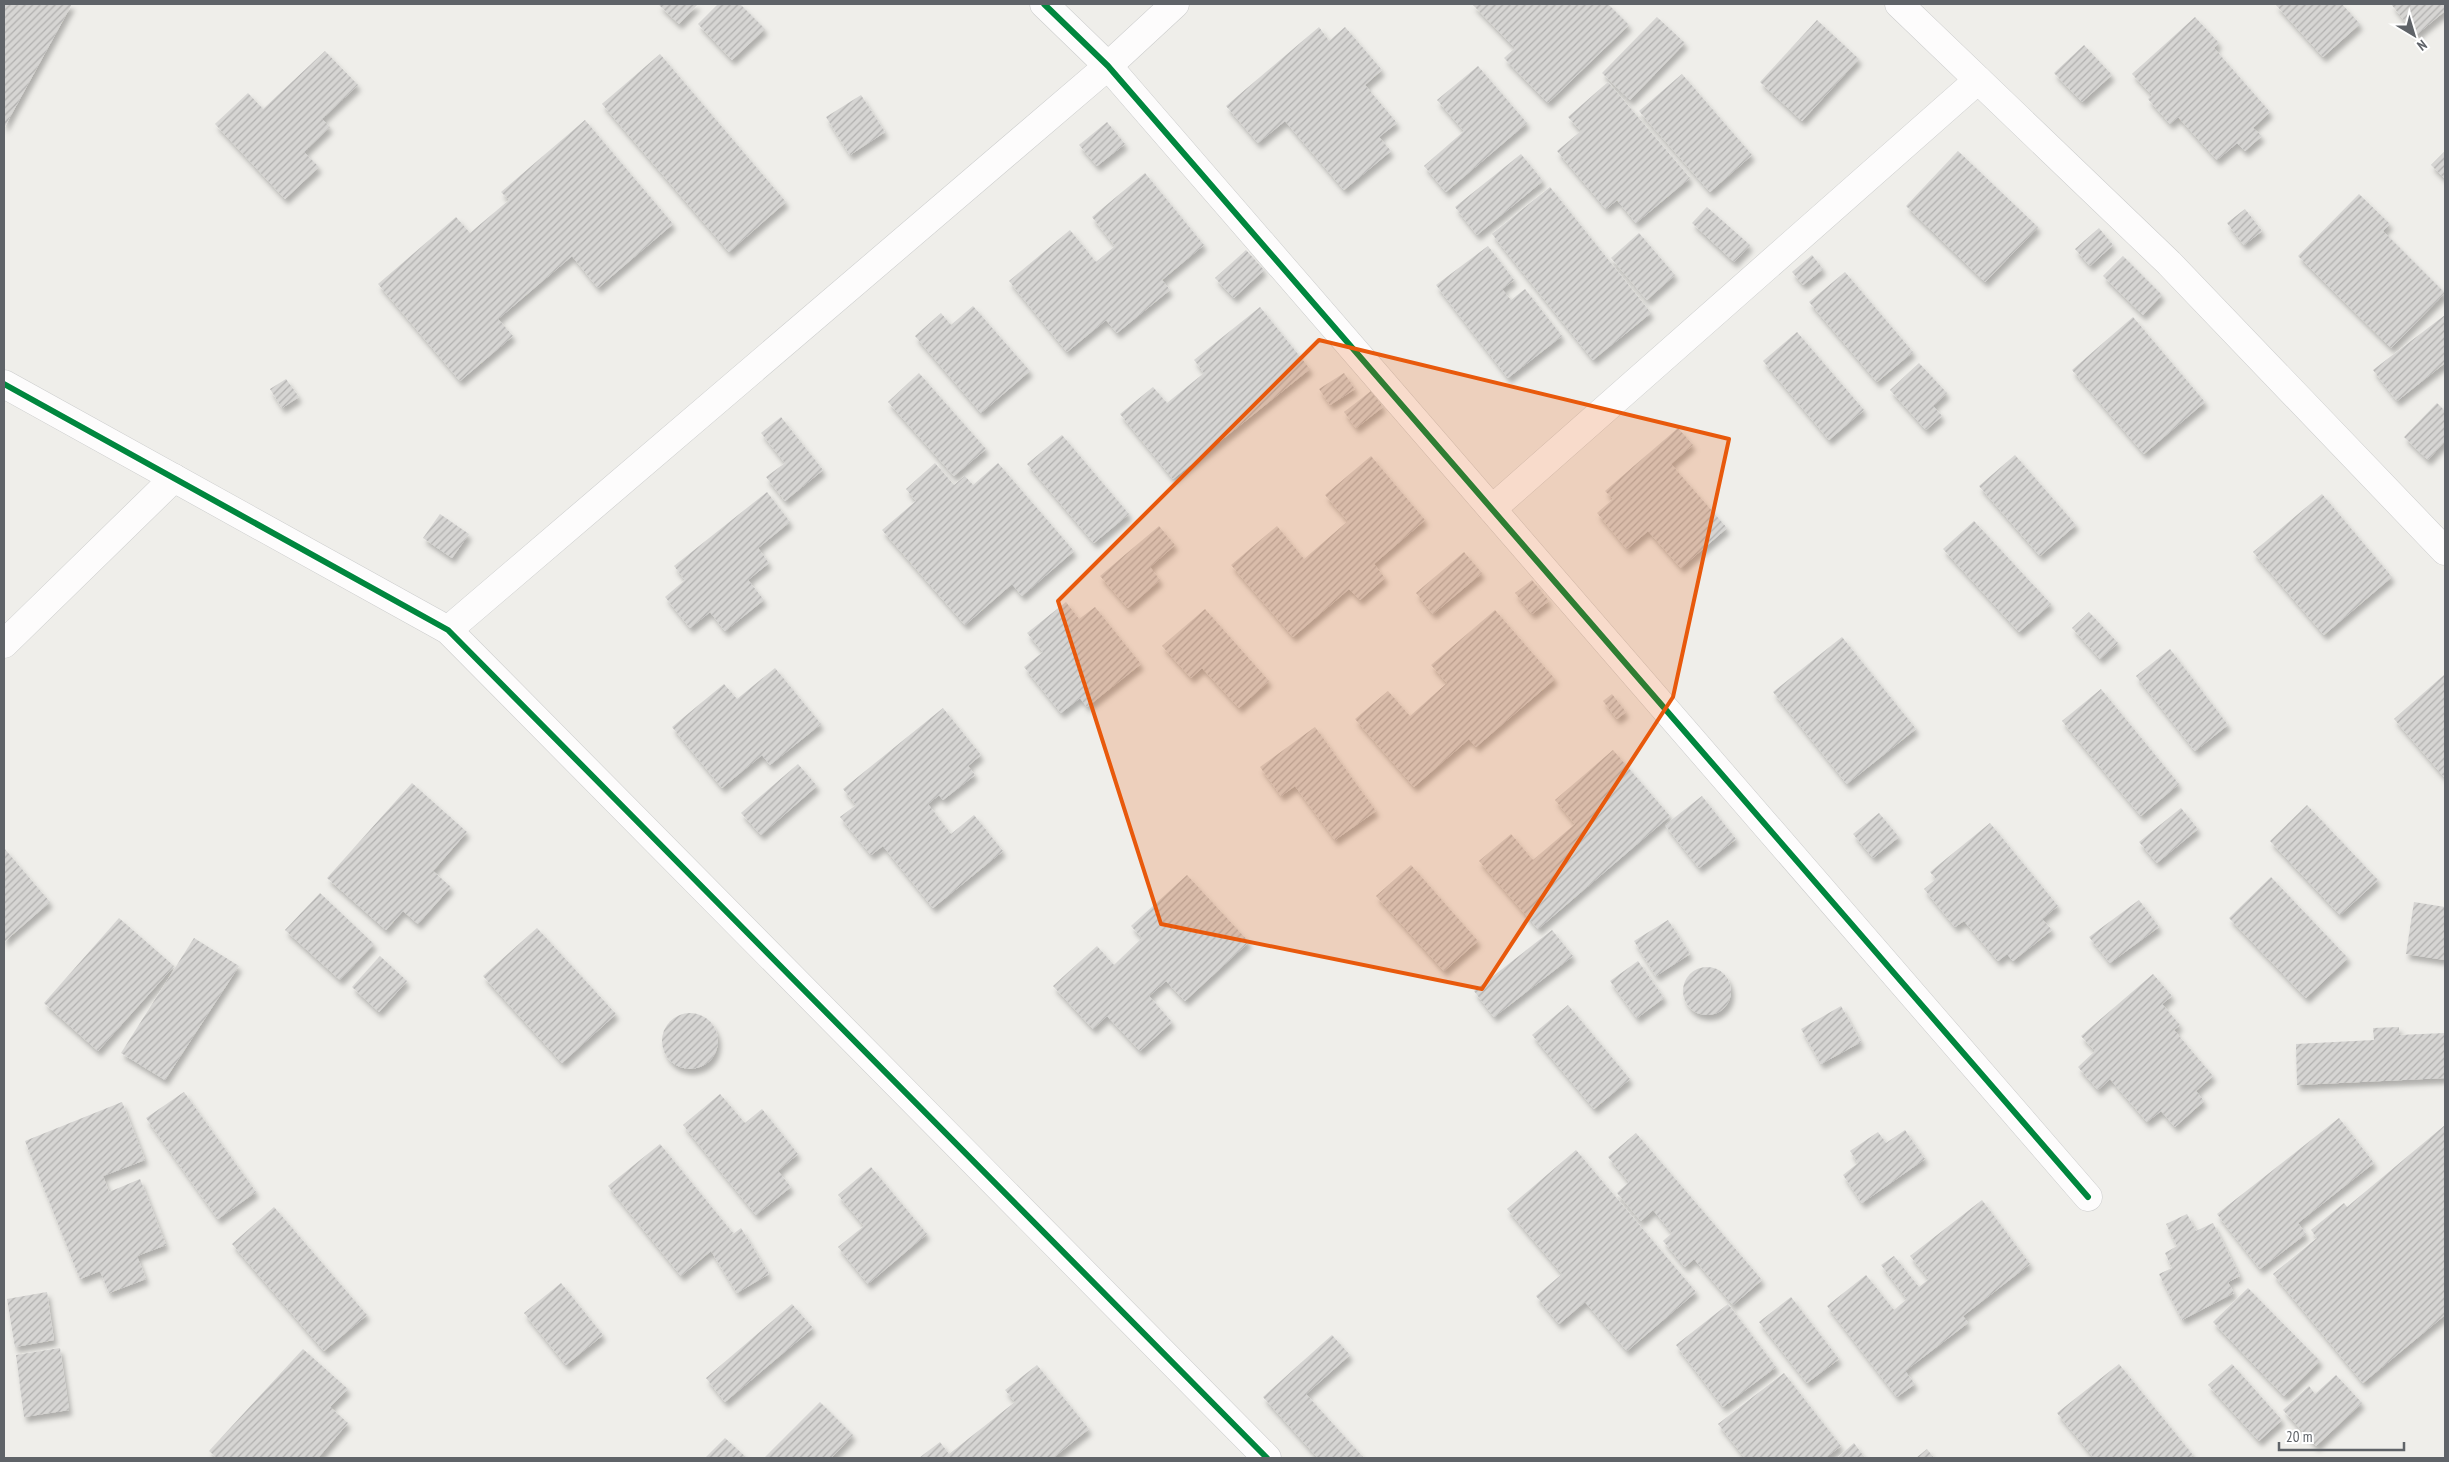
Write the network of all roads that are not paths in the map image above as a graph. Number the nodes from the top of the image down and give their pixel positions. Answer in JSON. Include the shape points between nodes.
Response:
{"nodes":[{"id":1,"x":1044,"y":4,"type":"edge"},
{"id":2,"x":1175,"y":4,"type":"edge"},
{"id":3,"x":1899,"y":4,"type":"edge"},
{"id":4,"x":1108,"y":66,"type":"junction"},
{"id":5,"x":1978,"y":80,"type":"junction"},
{"id":6,"x":4,"y":384,"type":"edge"},
{"id":7,"x":174,"y":478,"type":"junction"},
{"id":8,"x":1492,"y":509,"type":"junction"},
{"id":9,"x":2445,"y":551,"type":"edge"},
{"id":10,"x":448,"y":630,"type":"junction"},
{"id":11,"x":4,"y":644,"type":"edge"},
{"id":12,"x":2088,"y":1197,"type":"dead end"},
{"id":13,"x":1267,"y":1458,"type":"edge"}],
"edges":[{"from":1,"to":4,"type":"street"},
{"from":2,"to":4,"type":"street"},
{"from":3,"to":5,"type":"street"},
{"from":4,"to":8,"type":"street"},
{"from":4,"to":10,"type":"street"},
{"from":5,"to":8,"type":"street"},
{"from":5,"to":9,"type":"street","via":[[2169,263]]},
{"from":6,"to":7,"type":"street"},
{"from":7,"to":10,"type":"street"},
{"from":7,"to":11,"type":"street"},
{"from":8,"to":12,"type":"street"},
{"from":10,"to":13,"type":"street"}]}
